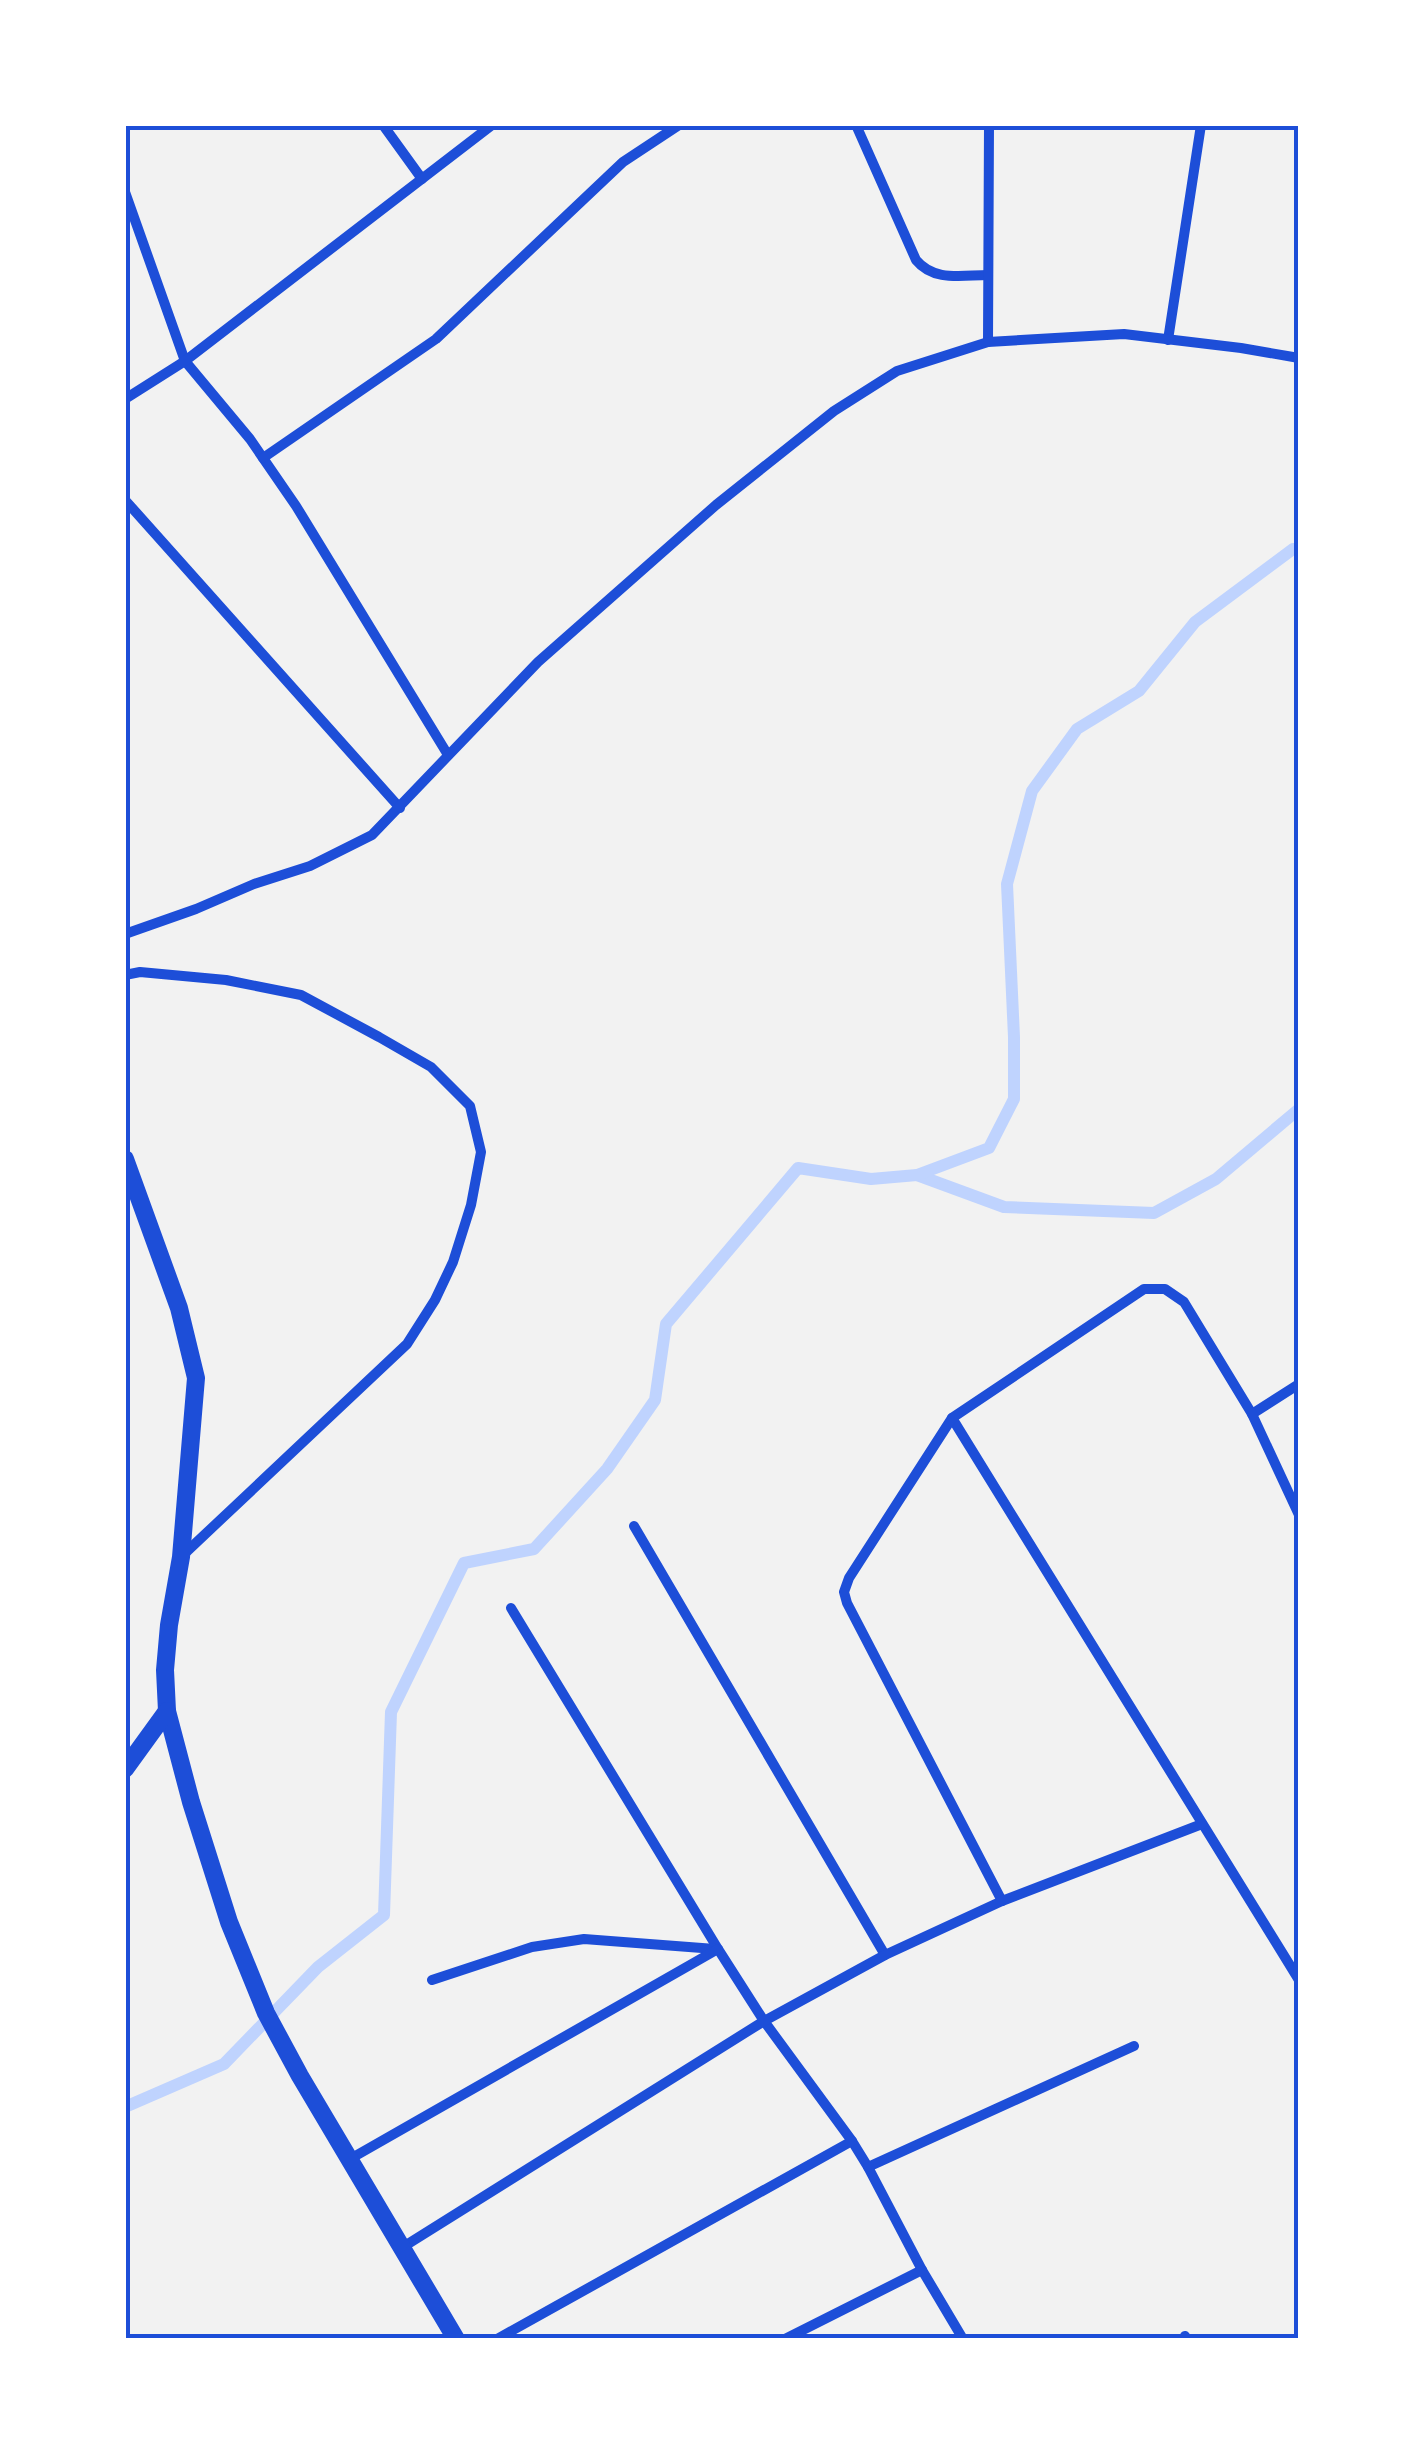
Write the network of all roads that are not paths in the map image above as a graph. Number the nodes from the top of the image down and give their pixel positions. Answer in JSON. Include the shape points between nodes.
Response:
{"nodes":[{"id":1,"x":383,"y":125,"type":"edge"},
{"id":2,"x":492,"y":125,"type":"edge"},
{"id":3,"x":678,"y":125,"type":"edge"},
{"id":4,"x":856,"y":125,"type":"edge"},
{"id":5,"x":989,"y":125,"type":"edge"},
{"id":6,"x":1200,"y":125,"type":"edge"},
{"id":7,"x":422,"y":180,"type":"junction"},
{"id":8,"x":125,"y":192,"type":"edge"},
{"id":9,"x":988,"y":276,"type":"junction"},
{"id":10,"x":1168,"y":340,"type":"junction"},
{"id":11,"x":988,"y":342,"type":"junction"},
{"id":12,"x":1299,"y":358,"type":"edge"},
{"id":13,"x":185,"y":361,"type":"junction"},
{"id":14,"x":125,"y":399,"type":"edge"},
{"id":15,"x":262,"y":458,"type":"junction"},
{"id":16,"x":125,"y":500,"type":"edge"},
{"id":17,"x":448,"y":754,"type":"junction"},
{"id":18,"x":400,"y":808,"type":"junction"},
{"id":19,"x":125,"y":934,"type":"edge"},
{"id":20,"x":125,"y":975,"type":"edge"},
{"id":21,"x":125,"y":1160,"type":"edge"},
{"id":22,"x":1299,"y":1384,"type":"edge"},
{"id":23,"x":1252,"y":1414,"type":"junction"},
{"id":24,"x":952,"y":1418,"type":"junction"},
{"id":25,"x":1299,"y":1514,"type":"edge"},
{"id":26,"x":634,"y":1526,"type":"dead end"},
{"id":27,"x":182,"y":1557,"type":"junction"},
{"id":28,"x":511,"y":1608,"type":"dead end"},
{"id":29,"x":167,"y":1711,"type":"junction"},
{"id":30,"x":125,"y":1769,"type":"edge"},
{"id":31,"x":1202,"y":1824,"type":"junction"},
{"id":32,"x":1002,"y":1901,"type":"junction"},
{"id":33,"x":718,"y":1949,"type":"junction"},
{"id":34,"x":885,"y":1955,"type":"junction"},
{"id":35,"x":432,"y":1980,"type":"dead end"},
{"id":36,"x":1299,"y":1980,"type":"edge"},
{"id":37,"x":764,"y":2021,"type":"junction"},
{"id":38,"x":1134,"y":2046,"type":"dead end"},
{"id":39,"x":852,"y":2141,"type":"junction"},
{"id":40,"x":350,"y":2159,"type":"junction"},
{"id":41,"x":868,"y":2167,"type":"junction"},
{"id":42,"x":403,"y":2247,"type":"junction"},
{"id":43,"x":922,"y":2270,"type":"junction"},
{"id":44,"x":456,"y":2339,"type":"edge"},
{"id":45,"x":497,"y":2339,"type":"edge"},
{"id":46,"x":785,"y":2339,"type":"edge"},
{"id":47,"x":963,"y":2339,"type":"edge"}],
"edges":[{"from":1,"to":7,"type":"street"},
{"from":2,"to":7,"type":"street"},
{"from":3,"to":15,"type":"street","via":[[624,162],[436,339]]},
{"from":4,"to":9,"type":"street","via":[[924,270]]},
{"from":5,"to":9,"type":"street"},
{"from":6,"to":10,"type":"street"},
{"from":7,"to":13,"type":"street"},
{"from":8,"to":13,"type":"street"},
{"from":9,"to":11,"type":"street"},
{"from":10,"to":11,"type":"street","via":[[1124,334]]},
{"from":10,"to":12,"type":"street"},
{"from":11,"to":17,"type":"street","via":[[897,371],[834,411],[552,649]]},
{"from":13,"to":14,"type":"street"},
{"from":13,"to":15,"type":"street"},
{"from":15,"to":17,"type":"street"},
{"from":16,"to":18,"type":"street"},
{"from":17,"to":18,"type":"street"},
{"from":18,"to":19,"type":"street","via":[[372,835],[310,866]]},
{"from":20,"to":27,"type":"street","via":[[226,980],[301,996],[431,1067],[470,1106],[481,1152],[453,1262],[407,1344]]},
{"from":21,"to":27,"type":"street","via":[[180,1308],[196,1378]]},
{"from":22,"to":23,"type":"street"},
{"from":23,"to":24,"type":"street","via":[[1184,1302],[1165,1289],[1144,1289]]},
{"from":23,"to":25,"type":"street"},
{"from":24,"to":31,"type":"street"},
{"from":24,"to":32,"type":"street","via":[[844,1592]]},
{"from":26,"to":34,"type":"street"},
{"from":27,"to":29,"type":"street","via":[[164,1670]]},
{"from":28,"to":33,"type":"street"},
{"from":29,"to":30,"type":"street"},
{"from":29,"to":40,"type":"street","via":[[190,1802],[266,2013]]},
{"from":31,"to":32,"type":"street"},
{"from":31,"to":36,"type":"street"},
{"from":32,"to":34,"type":"street"},
{"from":33,"to":35,"type":"street","via":[[584,1938],[532,1947]]},
{"from":33,"to":37,"type":"street"},
{"from":33,"to":40,"type":"street"},
{"from":34,"to":37,"type":"street"},
{"from":37,"to":39,"type":"street"},
{"from":37,"to":42,"type":"street"},
{"from":38,"to":41,"type":"street"},
{"from":39,"to":41,"type":"street"},
{"from":39,"to":45,"type":"street"},
{"from":40,"to":42,"type":"street"},
{"from":41,"to":43,"type":"street"},
{"from":42,"to":44,"type":"street"},
{"from":43,"to":46,"type":"street"},
{"from":43,"to":47,"type":"street"}]}
